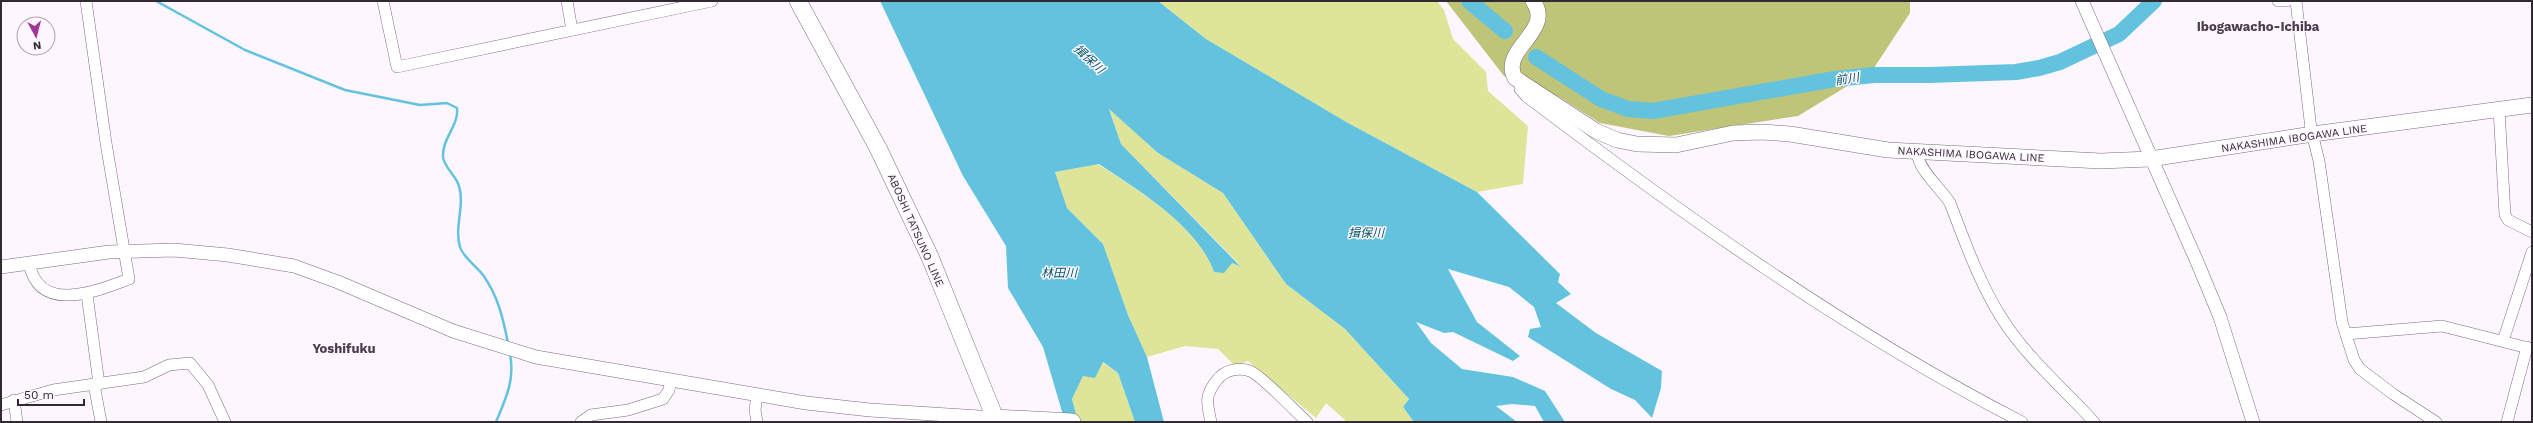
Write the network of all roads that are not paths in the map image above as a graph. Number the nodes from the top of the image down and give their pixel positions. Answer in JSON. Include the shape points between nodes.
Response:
{"nodes":[{"id":1,"x":86,"y":1,"type":"edge"},
{"id":2,"x":383,"y":1,"type":"edge"},
{"id":3,"x":567,"y":1,"type":"edge"},
{"id":4,"x":712,"y":1,"type":"edge"},
{"id":5,"x":798,"y":1,"type":"edge"},
{"id":6,"x":1533,"y":1,"type":"edge"},
{"id":7,"x":2082,"y":1,"type":"edge"},
{"id":8,"x":2278,"y":1,"type":"edge"},
{"id":9,"x":2287,"y":1,"type":"edge"},
{"id":10,"x":2296,"y":1,"type":"edge"},
{"id":11,"x":677,"y":4,"type":"edge"},
{"id":12,"x":572,"y":30,"type":"junction"},
{"id":13,"x":1522,"y":84,"type":"junction"},
{"id":14,"x":2532,"y":105,"type":"edge"},
{"id":15,"x":2499,"y":109,"type":"junction"},
{"id":16,"x":2313,"y":134,"type":"junction"},
{"id":17,"x":1918,"y":152,"type":"junction"},
{"id":18,"x":2150,"y":159,"type":"junction"},
{"id":19,"x":2532,"y":232,"type":"edge"},
{"id":20,"x":123,"y":251,"type":"junction"},
{"id":21,"x":2532,"y":252,"type":"edge"},
{"id":22,"x":29,"y":263,"type":"junction"},
{"id":23,"x":1,"y":267,"type":"edge"},
{"id":24,"x":87,"y":294,"type":"junction"},
{"id":25,"x":2346,"y":334,"type":"junction"},
{"id":26,"x":2503,"y":341,"type":"junction"},
{"id":27,"x":2530,"y":348,"type":"edge"},
{"id":28,"x":671,"y":381,"type":"junction"},
{"id":29,"x":97,"y":384,"type":"junction"},
{"id":30,"x":757,"y":395,"type":"junction"},
{"id":31,"x":14,"y":400,"type":"junction"},
{"id":32,"x":1,"y":405,"type":"edge"},
{"id":33,"x":998,"y":420,"type":"edge"},
{"id":34,"x":16,"y":422,"type":"edge"},
{"id":35,"x":101,"y":422,"type":"edge"},
{"id":36,"x":225,"y":422,"type":"edge"},
{"id":37,"x":581,"y":422,"type":"edge"},
{"id":38,"x":757,"y":422,"type":"edge"},
{"id":39,"x":1072,"y":422,"type":"edge"},
{"id":40,"x":1211,"y":422,"type":"edge"},
{"id":41,"x":1307,"y":422,"type":"edge"},
{"id":42,"x":2022,"y":422,"type":"edge"},
{"id":43,"x":2094,"y":422,"type":"edge"},
{"id":44,"x":2253,"y":422,"type":"edge"},
{"id":45,"x":2436,"y":422,"type":"edge"},
{"id":46,"x":2507,"y":422,"type":"edge"}],
"edges":[{"from":1,"to":20,"type":"street"},
{"from":2,"to":12,"type":"street","via":[[397,67]]},
{"from":3,"to":12,"type":"street"},
{"from":4,"to":11,"type":"street"},
{"from":5,"to":33,"type":"main road","name":"ABOSHI TATSUNO LINE","via":[[878,148],[927,250]]},
{"from":6,"to":13,"type":"main road","name":"NAKASHIMA IBOGAWA LINE","via":[[1538,7],[1538,22],[1515,54],[1511,66],[1515,78]]},
{"from":7,"to":18,"type":"street"},
{"from":8,"to":9,"type":"street"},
{"from":10,"to":16,"type":"street"},
{"from":11,"to":12,"type":"street"},
{"from":13,"to":17,"type":"main road","name":"NAKASHIMA IBOGAWA LINE","via":[[1596,131],[1617,140],[1637,144],[1676,145],[1734,133],[1762,132]]},
{"from":13,"to":42,"type":"street","via":[[1520,89],[1526,96],[1727,242],[1865,331]]},
{"from":14,"to":15,"type":"main road","name":"NAKASHIMA IBOGAWA LINE"},
{"from":15,"to":16,"type":"main road","name":"NAKASHIMA IBOGAWA LINE"},
{"from":15,"to":19,"type":"street","via":[[2505,215],[2508,220]]},
{"from":16,"to":18,"type":"main road","name":"NAKASHIMA IBOGAWA LINE"},
{"from":16,"to":25,"type":"street"},
{"from":17,"to":18,"type":"main road","name":"NAKASHIMA IBOGAWA LINE","via":[[2101,161]]},
{"from":17,"to":43,"type":"street","via":[[1921,165],[1944,192],[1987,292],[2002,318],[2037,362]]},
{"from":18,"to":44,"type":"street","via":[[2220,317]]},
{"from":20,"to":22,"type":"street"},
{"from":20,"to":24,"type":"street","via":[[129,279]]},
{"from":20,"to":28,"type":"street","via":[[174,250],[228,255],[294,266],[453,331],[498,346],[536,357]]},
{"from":21,"to":26,"type":"street"},
{"from":22,"to":23,"type":"street"},
{"from":22,"to":24,"type":"street","via":[[31,275],[44,291],[55,295]]},
{"from":24,"to":29,"type":"street"},
{"from":25,"to":26,"type":"street","via":[[2442,326]]},
{"from":25,"to":45,"type":"street","via":[[2354,360],[2360,369]]},
{"from":26,"to":27,"type":"street"},
{"from":27,"to":46,"type":"street"},
{"from":28,"to":30,"type":"street"},
{"from":28,"to":37,"type":"street","via":[[663,399],[628,410],[591,415]]},
{"from":29,"to":31,"type":"street","via":[[53,390]]},
{"from":29,"to":35,"type":"street"},
{"from":29,"to":36,"type":"street","via":[[144,378],[169,365],[190,363],[208,385]]},
{"from":30,"to":33,"type":"street","via":[[870,410]]},
{"from":30,"to":38,"type":"street"},
{"from":31,"to":32,"type":"street"},
{"from":31,"to":34,"type":"street"},
{"from":33,"to":39,"type":"main road"},
{"from":40,"to":41,"type":"street","via":[[1207,403],[1208,391],[1221,374],[1235,369],[1250,371]]}]}
